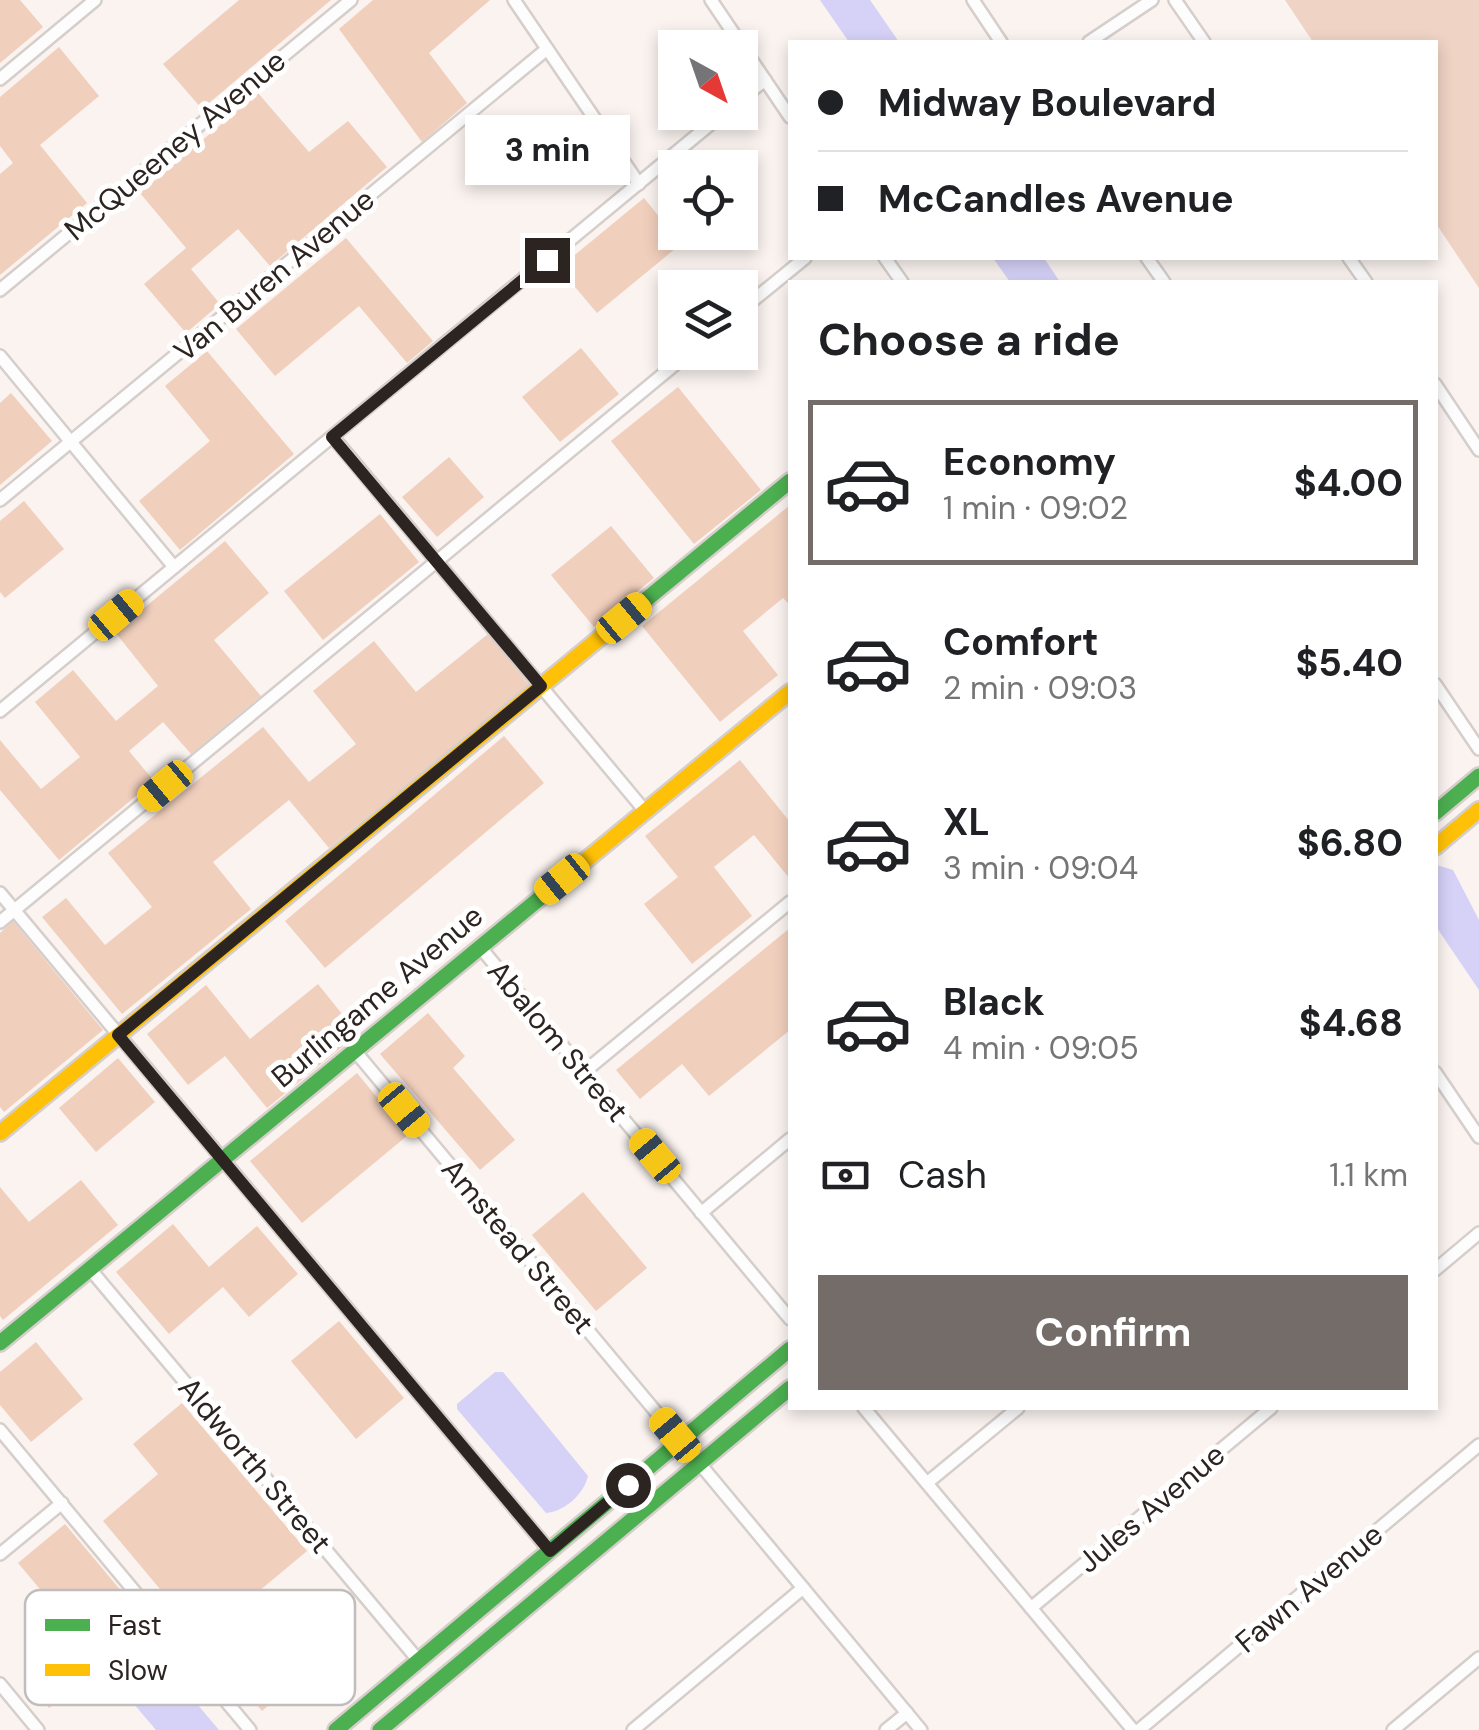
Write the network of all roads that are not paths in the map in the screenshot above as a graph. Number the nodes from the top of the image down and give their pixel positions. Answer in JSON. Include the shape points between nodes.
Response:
{"nodes":[{"id":1,"x":95,"y":0,"type":"edge"},
{"id":2,"x":351,"y":0,"type":"edge"},
{"id":3,"x":514,"y":0,"type":"edge"},
{"id":4,"x":711,"y":0,"type":"edge"},
{"id":5,"x":973,"y":0,"type":"edge"},
{"id":6,"x":1152,"y":0,"type":"edge"},
{"id":7,"x":1176,"y":0,"type":"edge"},
{"id":8,"x":1001,"y":40,"type":"edge"},
{"id":9,"x":1093,"y":40,"type":"edge"},
{"id":10,"x":1203,"y":40,"type":"edge"},
{"id":11,"x":547,"y":49,"type":"junction"},
{"id":12,"x":0,"y":79,"type":"edge"},
{"id":13,"x":765,"y":80,"type":"junction"},
{"id":14,"x":758,"y":86,"type":"edge"},
{"id":15,"x":788,"y":114,"type":"edge"},
{"id":16,"x":704,"y":130,"type":"edge"},
{"id":17,"x":639,"y":184,"type":"junction"},
{"id":18,"x":803,"y":260,"type":"edge"},
{"id":19,"x":0,"y":290,"type":"edge"},
{"id":20,"x":758,"y":296,"type":"edge"},
{"id":21,"x":0,"y":356,"type":"edge"},
{"id":22,"x":668,"y":370,"type":"edge"},
{"id":23,"x":1438,"y":388,"type":"edge"},
{"id":24,"x":332,"y":437,"type":"junction"},
{"id":25,"x":71,"y":442,"type":"junction"},
{"id":26,"x":1479,"y":450,"type":"edge"},
{"id":27,"x":788,"y":483,"type":"edge"},
{"id":28,"x":0,"y":500,"type":"edge"},
{"id":29,"x":437,"y":562,"type":"junction"},
{"id":30,"x":174,"y":567,"type":"junction"},
{"id":31,"x":541,"y":686,"type":"junction"},
{"id":32,"x":1438,"y":688,"type":"edge"},
{"id":33,"x":788,"y":699,"type":"edge"},
{"id":34,"x":0,"y":711,"type":"edge"},
{"id":35,"x":1479,"y":749,"type":"edge"},
{"id":36,"x":1479,"y":776,"type":"edge"},
{"id":37,"x":1438,"y":810,"type":"edge"},
{"id":38,"x":1479,"y":810,"type":"edge"},
{"id":39,"x":645,"y":811,"type":"junction"},
{"id":40,"x":1438,"y":844,"type":"edge"},
{"id":41,"x":0,"y":893,"type":"edge"},
{"id":42,"x":788,"y":904,"type":"edge"},
{"id":43,"x":14,"y":910,"type":"junction"},
{"id":44,"x":0,"y":922,"type":"edge"},
{"id":45,"x":480,"y":947,"type":"junction"},
{"id":46,"x":118,"y":1035,"type":"junction"},
{"id":47,"x":355,"y":1051,"type":"junction"},
{"id":48,"x":584,"y":1072,"type":"junction"},
{"id":49,"x":1438,"y":1076,"type":"edge"},
{"id":50,"x":0,"y":1132,"type":"edge"},
{"id":51,"x":1479,"y":1138,"type":"edge"},
{"id":52,"x":788,"y":1140,"type":"edge"},
{"id":53,"x":222,"y":1160,"type":"junction"},
{"id":54,"x":702,"y":1213,"type":"junction"},
{"id":55,"x":1479,"y":1233,"type":"edge"},
{"id":56,"x":1438,"y":1267,"type":"edge"},
{"id":57,"x":90,"y":1269,"type":"junction"},
{"id":58,"x":788,"y":1316,"type":"edge"},
{"id":59,"x":0,"y":1344,"type":"edge"},
{"id":60,"x":788,"y":1351,"type":"edge"},
{"id":61,"x":788,"y":1390,"type":"edge"},
{"id":62,"x":866,"y":1410,"type":"edge"},
{"id":63,"x":1016,"y":1410,"type":"edge"},
{"id":64,"x":1269,"y":1410,"type":"edge"},
{"id":65,"x":0,"y":1430,"type":"edge"},
{"id":66,"x":680,"y":1442,"type":"junction"},
{"id":67,"x":1479,"y":1445,"type":"edge"},
{"id":68,"x":700,"y":1464,"type":"junction"},
{"id":69,"x":927,"y":1483,"type":"junction"},
{"id":70,"x":62,"y":1503,"type":"junction"},
{"id":71,"x":550,"y":1551,"type":"junction"},
{"id":72,"x":0,"y":1554,"type":"edge"},
{"id":73,"x":802,"y":1588,"type":"junction"},
{"id":74,"x":134,"y":1590,"type":"edge"},
{"id":75,"x":1031,"y":1608,"type":"junction"},
{"id":76,"x":1479,"y":1658,"type":"edge"},
{"id":77,"x":419,"y":1661,"type":"junction"},
{"id":78,"x":0,"y":1684,"type":"edge"},
{"id":79,"x":229,"y":1705,"type":"edge"},
{"id":80,"x":907,"y":1713,"type":"junction"},
{"id":81,"x":38,"y":1730,"type":"edge"},
{"id":82,"x":250,"y":1730,"type":"edge"},
{"id":83,"x":336,"y":1730,"type":"edge"},
{"id":84,"x":380,"y":1730,"type":"edge"},
{"id":85,"x":633,"y":1730,"type":"edge"},
{"id":86,"x":886,"y":1730,"type":"edge"},
{"id":87,"x":921,"y":1730,"type":"edge"},
{"id":88,"x":1136,"y":1730,"type":"edge"},
{"id":89,"x":1393,"y":1730,"type":"edge"}],
"edges":[{"from":1,"to":12,"type":"street"},
{"from":2,"to":19,"type":"street","name":"McQueeney Avenue"},
{"from":3,"to":11,"type":"street"},
{"from":4,"to":13,"type":"street"},
{"from":5,"to":8,"type":"street"},
{"from":6,"to":9,"type":"street"},
{"from":7,"to":10,"type":"street"},
{"from":11,"to":17,"type":"street"},
{"from":11,"to":25,"type":"street","name":"Van Buren Avenue"},
{"from":13,"to":14,"type":"street"},
{"from":13,"to":15,"type":"street"},
{"from":16,"to":17,"type":"street"},
{"from":17,"to":24,"type":"street"},
{"from":18,"to":20,"type":"street"},
{"from":21,"to":25,"type":"street"},
{"from":22,"to":29,"type":"street"},
{"from":23,"to":26,"type":"street"},
{"from":24,"to":29,"type":"street"},
{"from":24,"to":30,"type":"street"},
{"from":25,"to":28,"type":"street","name":"Van Buren Avenue"},
{"from":25,"to":30,"type":"street"},
{"from":27,"to":31,"type":"street"},
{"from":29,"to":31,"type":"street"},
{"from":29,"to":43,"type":"street"},
{"from":30,"to":34,"type":"street"},
{"from":31,"to":39,"type":"street"},
{"from":31,"to":46,"type":"street"},
{"from":32,"to":35,"type":"street"},
{"from":33,"to":39,"type":"street","name":"Burlingame Avenue"},
{"from":36,"to":37,"type":"street"},
{"from":38,"to":40,"type":"street"},
{"from":39,"to":45,"type":"street","name":"Burlingame Avenue"},
{"from":41,"to":43,"type":"street"},
{"from":42,"to":48,"type":"street"},
{"from":43,"to":44,"type":"street"},
{"from":43,"to":46,"type":"street"},
{"from":45,"to":47,"type":"street","name":"Burlingame Avenue"},
{"from":45,"to":48,"type":"street","name":"Abalom Street"},
{"from":46,"to":50,"type":"street"},
{"from":46,"to":53,"type":"street"},
{"from":47,"to":53,"type":"street","name":"Burlingame Avenue"},
{"from":47,"to":66,"type":"street","name":"Amstead Street"},
{"from":48,"to":54,"type":"street","name":"Abalom Street"},
{"from":49,"to":51,"type":"street"},
{"from":52,"to":54,"type":"street"},
{"from":53,"to":57,"type":"street","name":"Burlingame Avenue"},
{"from":53,"to":71,"type":"street"},
{"from":54,"to":58,"type":"street","name":"Abalom Street"},
{"from":55,"to":56,"type":"street"},
{"from":57,"to":59,"type":"street","name":"Burlingame Avenue"},
{"from":57,"to":77,"type":"street","name":"Aldworth Street"},
{"from":60,"to":66,"type":"street"},
{"from":61,"to":68,"type":"street"},
{"from":62,"to":69,"type":"street"},
{"from":63,"to":69,"type":"street"},
{"from":64,"to":75,"type":"street","name":"Jules Avenue"},
{"from":65,"to":70,"type":"street"},
{"from":66,"to":71,"type":"street"},
{"from":67,"to":88,"type":"street","name":"Fawn Avenue"},
{"from":68,"to":73,"type":"street"},
{"from":68,"to":84,"type":"street"},
{"from":69,"to":75,"type":"street"},
{"from":70,"to":72,"type":"street"},
{"from":70,"to":74,"type":"street"},
{"from":71,"to":77,"type":"street"},
{"from":73,"to":80,"type":"street"},
{"from":73,"to":85,"type":"street"},
{"from":75,"to":88,"type":"street"},
{"from":76,"to":89,"type":"street"},
{"from":77,"to":83,"type":"street"},
{"from":78,"to":81,"type":"street"},
{"from":79,"to":82,"type":"street"},
{"from":80,"to":86,"type":"street"},
{"from":80,"to":87,"type":"street"}]}
